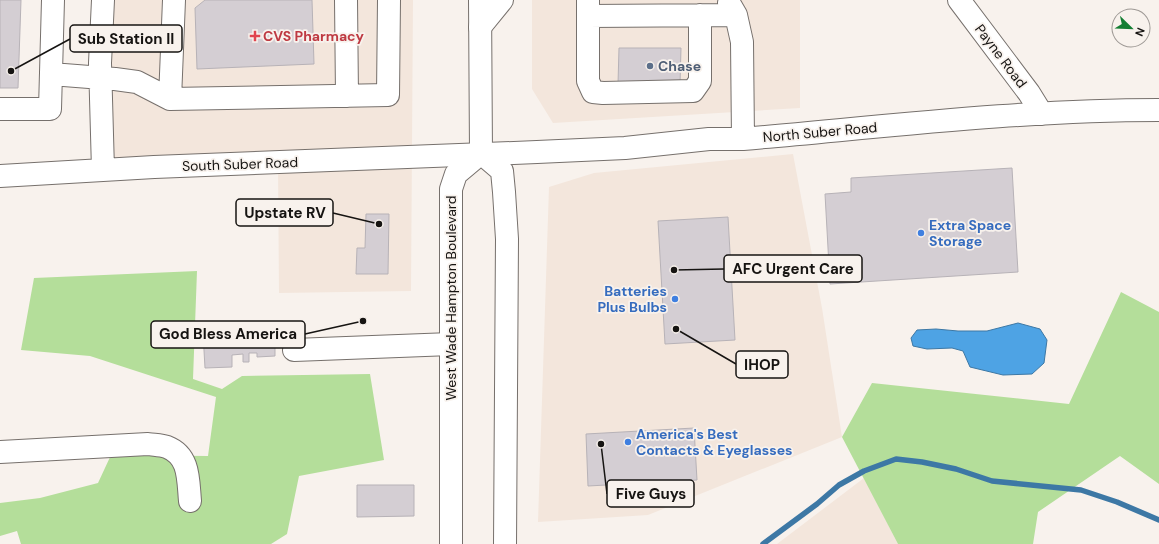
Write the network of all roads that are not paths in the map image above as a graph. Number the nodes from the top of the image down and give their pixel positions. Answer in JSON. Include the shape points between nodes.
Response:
{"nodes":[{"id":1,"x":53,"y":0,"type":"edge"},
{"id":2,"x":103,"y":0,"type":"edge"},
{"id":3,"x":174,"y":0,"type":"edge"},
{"id":4,"x":346,"y":0,"type":"edge"},
{"id":5,"x":389,"y":0,"type":"edge"},
{"id":6,"x":480,"y":0,"type":"edge"},
{"id":7,"x":502,"y":0,"type":"edge"},
{"id":8,"x":960,"y":0,"type":"edge"},
{"id":9,"x":731,"y":7,"type":"edge"},
{"id":10,"x":588,"y":8,"type":"edge"},
{"id":11,"x":700,"y":15,"type":"junction"},
{"id":12,"x":480,"y":27,"type":"junction"},
{"id":13,"x":51,"y":74,"type":"junction"},
{"id":14,"x":100,"y":78,"type":"junction"},
{"id":15,"x":347,"y":96,"type":"junction"},
{"id":16,"x":170,"y":99,"type":"junction"},
{"id":17,"x":0,"y":109,"type":"edge"},
{"id":18,"x":1159,"y":110,"type":"edge"},
{"id":19,"x":1042,"y":114,"type":"junction"},
{"id":20,"x":743,"y":139,"type":"junction"},
{"id":21,"x":481,"y":154,"type":"junction"},
{"id":22,"x":103,"y":170,"type":"junction"},
{"id":23,"x":0,"y":176,"type":"edge"},
{"id":24,"x":450,"y":344,"type":"junction"},
{"id":25,"x":294,"y":350,"type":"dead end"},
{"id":26,"x":0,"y":452,"type":"edge"},
{"id":27,"x":190,"y":501,"type":"dead end"},
{"id":28,"x":450,"y":544,"type":"edge"},
{"id":29,"x":505,"y":544,"type":"edge"}],
"edges":[{"from":1,"to":13,"type":"street"},
{"from":2,"to":14,"type":"street"},
{"from":3,"to":16,"type":"street"},
{"from":4,"to":15,"type":"street"},
{"from":5,"to":15,"type":"street","via":[[388,95]]},
{"from":6,"to":12,"type":"street"},
{"from":7,"to":12,"type":"street"},
{"from":8,"to":19,"type":"street","name":"Payne Road"},
{"from":9,"to":11,"type":"street"},
{"from":9,"to":20,"type":"street","via":[[742,42]]},
{"from":10,"to":11,"type":"street"},
{"from":10,"to":11,"type":"street","via":[[588,81],[593,92],[693,91],[700,81]]},
{"from":12,"to":21,"type":"street"},
{"from":13,"to":14,"type":"street"},
{"from":13,"to":17,"type":"street","via":[[50,109]]},
{"from":14,"to":16,"type":"street","via":[[137,82]]},
{"from":14,"to":22,"type":"street"},
{"from":15,"to":16,"type":"street"},
{"from":18,"to":19,"type":"street","name":"North Suber Road"},
{"from":19,"to":20,"type":"street","name":"North Suber Road","via":[[980,117]]},
{"from":20,"to":21,"type":"street","name":"North Suber Road","via":[[709,139],[625,148]]},
{"from":21,"to":22,"type":"street","name":"South Suber Road"},
{"from":21,"to":24,"type":"street","name":"West Wade Hampton Boulevard","via":[[456,174],[451,189]]},
{"from":21,"to":29,"type":"street","via":[[502,171],[507,239]]},
{"from":22,"to":23,"type":"street","name":"South Suber Road"},
{"from":24,"to":25,"type":"street"},
{"from":24,"to":28,"type":"street","name":"West Wade Hampton Boulevard"},
{"from":26,"to":27,"type":"street","via":[[148,444],[167,447],[180,456],[187,470]]}]}
